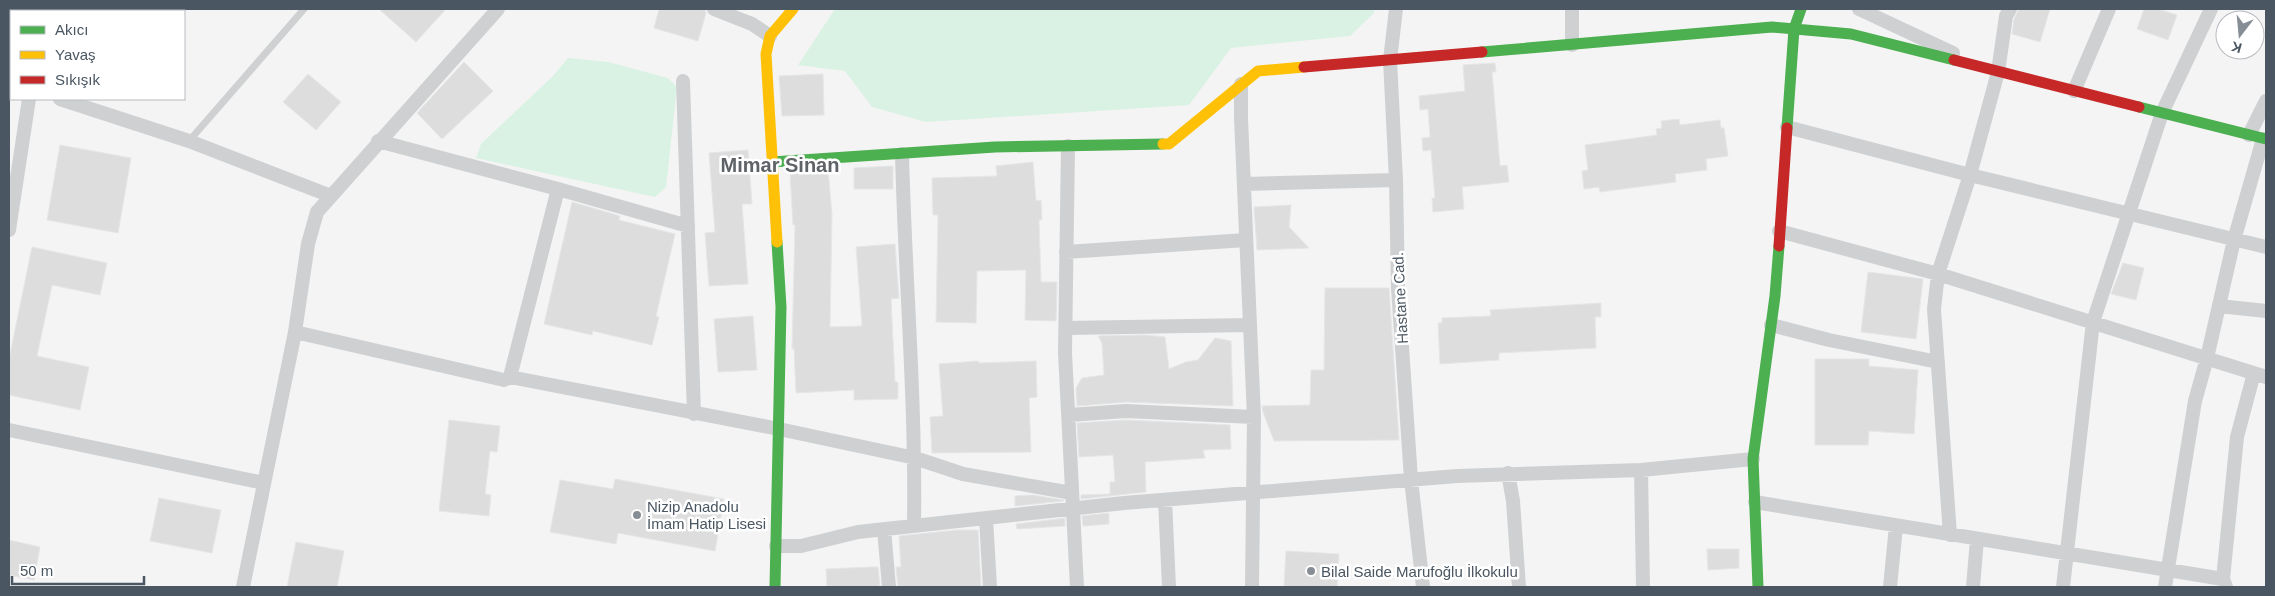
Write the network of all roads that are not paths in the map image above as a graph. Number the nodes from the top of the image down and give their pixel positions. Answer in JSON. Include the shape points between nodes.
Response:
{"nodes":[{"id":1,"x":304,"y":9,"type":"edge"},
{"id":2,"x":498,"y":9,"type":"edge"},
{"id":3,"x":714,"y":9,"type":"edge"},
{"id":4,"x":793,"y":9,"type":"edge"},
{"id":5,"x":1396,"y":9,"type":"edge"},
{"id":6,"x":1572,"y":9,"type":"edge"},
{"id":7,"x":1801,"y":9,"type":"edge"},
{"id":8,"x":1858,"y":9,"type":"edge"},
{"id":9,"x":2010,"y":9,"type":"edge"},
{"id":10,"x":2108,"y":9,"type":"edge"},
{"id":11,"x":2211,"y":9,"type":"edge"},
{"id":12,"x":1794,"y":29,"type":"junction"},
{"id":13,"x":770,"y":36,"type":"junction"},
{"id":14,"x":1572,"y":45,"type":"junction"},
{"id":15,"x":1390,"y":60,"type":"junction"},
{"id":16,"x":1993,"y":70,"type":"junction"},
{"id":17,"x":683,"y":81,"type":"dead end"},
{"id":18,"x":1241,"y":84,"type":"junction"},
{"id":19,"x":2074,"y":91,"type":"junction"},
{"id":20,"x":29,"y":100,"type":"edge"},
{"id":21,"x":63,"y":100,"type":"edge"},
{"id":22,"x":2266,"y":101,"type":"edge"},
{"id":23,"x":2162,"y":113,"type":"junction"},
{"id":24,"x":1787,"y":127,"type":"junction"},
{"id":25,"x":2249,"y":135,"type":"junction"},
{"id":26,"x":2265,"y":139,"type":"edge"},
{"id":27,"x":189,"y":141,"type":"junction"},
{"id":28,"x":378,"y":142,"type":"junction"},
{"id":29,"x":1068,"y":146,"type":"junction"},
{"id":30,"x":902,"y":154,"type":"junction"},
{"id":31,"x":772,"y":162,"type":"junction"},
{"id":32,"x":1970,"y":175,"type":"junction"},
{"id":33,"x":1396,"y":180,"type":"junction"},
{"id":34,"x":1244,"y":184,"type":"junction"},
{"id":35,"x":558,"y":189,"type":"junction"},
{"id":36,"x":331,"y":196,"type":"junction"},
{"id":37,"x":2128,"y":214,"type":"junction"},
{"id":38,"x":688,"y":226,"type":"junction"},
{"id":39,"x":9,"y":230,"type":"edge"},
{"id":40,"x":1779,"y":231,"type":"junction"},
{"id":41,"x":1246,"y":240,"type":"junction"},
{"id":42,"x":2234,"y":240,"type":"junction"},
{"id":43,"x":2266,"y":247,"type":"edge"},
{"id":44,"x":1066,"y":252,"type":"junction"},
{"id":45,"x":1938,"y":274,"type":"junction"},
{"id":46,"x":2219,"y":306,"type":"junction"},
{"id":47,"x":2266,"y":312,"type":"edge"},
{"id":48,"x":2093,"y":322,"type":"junction"},
{"id":49,"x":1250,"y":325,"type":"junction"},
{"id":50,"x":1771,"y":325,"type":"junction"},
{"id":51,"x":1066,"y":328,"type":"junction"},
{"id":52,"x":295,"y":332,"type":"junction"},
{"id":53,"x":2207,"y":358,"type":"junction"},
{"id":54,"x":1938,"y":362,"type":"junction"},
{"id":55,"x":2260,"y":375,"type":"edge"},
{"id":56,"x":510,"y":377,"type":"junction"},
{"id":57,"x":694,"y":414,"type":"junction"},
{"id":58,"x":1069,"y":414,"type":"junction"},
{"id":59,"x":1254,"y":417,"type":"junction"},
{"id":60,"x":779,"y":429,"type":"junction"},
{"id":61,"x":9,"y":430,"type":"edge"},
{"id":62,"x":915,"y":458,"type":"junction"},
{"id":63,"x":1753,"y":458,"type":"junction"},
{"id":64,"x":1640,"y":470,"type":"junction"},
{"id":65,"x":1508,"y":473,"type":"junction"},
{"id":66,"x":1411,"y":480,"type":"junction"},
{"id":67,"x":264,"y":483,"type":"junction"},
{"id":68,"x":1252,"y":492,"type":"junction"},
{"id":69,"x":1072,"y":493,"type":"junction"},
{"id":70,"x":1165,"y":500,"type":"junction"},
{"id":71,"x":1755,"y":502,"type":"junction"},
{"id":72,"x":1073,"y":508,"type":"junction"},
{"id":73,"x":986,"y":518,"type":"junction"},
{"id":74,"x":914,"y":525,"type":"junction"},
{"id":75,"x":1896,"y":526,"type":"junction"},
{"id":76,"x":884,"y":529,"type":"junction"},
{"id":77,"x":1950,"y":535,"type":"junction"},
{"id":78,"x":1977,"y":539,"type":"junction"},
{"id":79,"x":776,"y":546,"type":"junction"},
{"id":80,"x":2067,"y":554,"type":"junction"},
{"id":81,"x":2168,"y":569,"type":"junction"},
{"id":82,"x":2224,"y":583,"type":"edge"},
{"id":83,"x":243,"y":587,"type":"edge"},
{"id":84,"x":775,"y":587,"type":"edge"},
{"id":85,"x":889,"y":587,"type":"edge"},
{"id":86,"x":990,"y":587,"type":"edge"},
{"id":87,"x":1077,"y":587,"type":"edge"},
{"id":88,"x":1169,"y":587,"type":"edge"},
{"id":89,"x":1252,"y":587,"type":"edge"},
{"id":90,"x":1423,"y":587,"type":"edge"},
{"id":91,"x":1519,"y":587,"type":"edge"},
{"id":92,"x":1643,"y":587,"type":"edge"},
{"id":93,"x":1758,"y":587,"type":"edge"},
{"id":94,"x":1890,"y":587,"type":"edge"},
{"id":95,"x":1973,"y":587,"type":"edge"},
{"id":96,"x":2063,"y":587,"type":"edge"},
{"id":97,"x":2166,"y":587,"type":"edge"}],
"edges":[{"from":1,"to":27,"type":"lane"},
{"from":2,"to":28,"type":"street"},
{"from":3,"to":13,"type":"street","via":[[752,24]]},
{"from":4,"to":13,"type":"street"},
{"from":5,"to":15,"type":"street","name":"Hastane Cad."},
{"from":6,"to":14,"type":"street"},
{"from":7,"to":12,"type":"street"},
{"from":8,"to":16,"type":"street"},
{"from":9,"to":16,"type":"street"},
{"from":10,"to":19,"type":"street"},
{"from":11,"to":23,"type":"street"},
{"from":12,"to":14,"type":"street","via":[[1772,27]]},
{"from":12,"to":16,"type":"street","via":[[1851,34]]},
{"from":12,"to":24,"type":"street"},
{"from":13,"to":31,"type":"street","via":[[766,54]]},
{"from":14,"to":15,"type":"street"},
{"from":15,"to":18,"type":"street","via":[[1258,71]]},
{"from":15,"to":33,"type":"street","name":"Hastane Cad."},
{"from":16,"to":19,"type":"street"},
{"from":16,"to":32,"type":"street"},
{"from":17,"to":38,"type":"street"},
{"from":18,"to":29,"type":"street","via":[[1169,144]]},
{"from":18,"to":34,"type":"street"},
{"from":19,"to":23,"type":"street"},
{"from":20,"to":39,"type":"street"},
{"from":21,"to":27,"type":"street"},
{"from":22,"to":25,"type":"street"},
{"from":23,"to":25,"type":"street"},
{"from":23,"to":37,"type":"street"},
{"from":24,"to":32,"type":"street"},
{"from":24,"to":40,"type":"street"},
{"from":25,"to":26,"type":"street"},
{"from":26,"to":42,"type":"street"},
{"from":27,"to":36,"type":"street"},
{"from":28,"to":35,"type":"street"},
{"from":28,"to":36,"type":"street"},
{"from":29,"to":30,"type":"street","via":[[994,147]]},
{"from":29,"to":44,"type":"street"},
{"from":30,"to":31,"type":"street"},
{"from":30,"to":62,"type":"street"},
{"from":31,"to":60,"type":"street","via":[[781,307]]},
{"from":32,"to":37,"type":"street"},
{"from":32,"to":45,"type":"street"},
{"from":33,"to":34,"type":"street"},
{"from":33,"to":66,"type":"street","name":"Hastane Cad.","via":[[1398,288]]},
{"from":34,"to":41,"type":"street"},
{"from":35,"to":38,"type":"street"},
{"from":35,"to":56,"type":"street"},
{"from":36,"to":52,"type":"street","via":[[318,212],[308,244]]},
{"from":37,"to":42,"type":"street"},
{"from":37,"to":48,"type":"street"},
{"from":38,"to":57,"type":"street"},
{"from":40,"to":45,"type":"street"},
{"from":40,"to":50,"type":"street"},
{"from":41,"to":44,"type":"street"},
{"from":41,"to":49,"type":"street"},
{"from":42,"to":43,"type":"street"},
{"from":42,"to":46,"type":"street"},
{"from":44,"to":51,"type":"street"},
{"from":45,"to":48,"type":"street"},
{"from":45,"to":54,"type":"street","via":[[1934,309]]},
{"from":46,"to":47,"type":"street"},
{"from":46,"to":53,"type":"street"},
{"from":48,"to":53,"type":"street"},
{"from":48,"to":80,"type":"street"},
{"from":49,"to":51,"type":"street"},
{"from":49,"to":59,"type":"street"},
{"from":50,"to":54,"type":"street"},
{"from":50,"to":63,"type":"street"},
{"from":51,"to":58,"type":"street"},
{"from":52,"to":56,"type":"street","via":[[504,380]]},
{"from":52,"to":67,"type":"street"},
{"from":53,"to":55,"type":"street"},
{"from":53,"to":81,"type":"street","via":[[2195,401]]},
{"from":54,"to":77,"type":"street"},
{"from":55,"to":82,"type":"street","via":[[2237,437]]},
{"from":56,"to":57,"type":"street"},
{"from":57,"to":60,"type":"street"},
{"from":58,"to":59,"type":"street","via":[[1126,411]]},
{"from":58,"to":69,"type":"street"},
{"from":59,"to":68,"type":"street"},
{"from":60,"to":62,"type":"street"},
{"from":60,"to":79,"type":"street"},
{"from":61,"to":67,"type":"street"},
{"from":62,"to":69,"type":"street","via":[[963,474]]},
{"from":62,"to":74,"type":"street"},
{"from":63,"to":64,"type":"street"},
{"from":63,"to":71,"type":"street"},
{"from":64,"to":65,"type":"street"},
{"from":64,"to":92,"type":"street"},
{"from":65,"to":66,"type":"street"},
{"from":65,"to":91,"type":"street"},
{"from":66,"to":68,"type":"street"},
{"from":66,"to":90,"type":"street","name":"Hastane Cad."},
{"from":67,"to":83,"type":"street"},
{"from":68,"to":70,"type":"street"},
{"from":68,"to":89,"type":"street"},
{"from":69,"to":72,"type":"street"},
{"from":70,"to":72,"type":"street"},
{"from":70,"to":88,"type":"street"},
{"from":71,"to":75,"type":"street"},
{"from":71,"to":93,"type":"street"},
{"from":72,"to":73,"type":"street"},
{"from":72,"to":87,"type":"street"},
{"from":73,"to":74,"type":"street"},
{"from":73,"to":86,"type":"street"},
{"from":74,"to":76,"type":"street"},
{"from":75,"to":77,"type":"street"},
{"from":75,"to":94,"type":"street"},
{"from":76,"to":79,"type":"street","via":[[801,546]]},
{"from":76,"to":85,"type":"street"},
{"from":77,"to":78,"type":"street"},
{"from":78,"to":80,"type":"street"},
{"from":78,"to":95,"type":"street"},
{"from":79,"to":84,"type":"street"},
{"from":80,"to":81,"type":"street"},
{"from":80,"to":96,"type":"street"},
{"from":81,"to":82,"type":"street"},
{"from":81,"to":97,"type":"street"}]}
